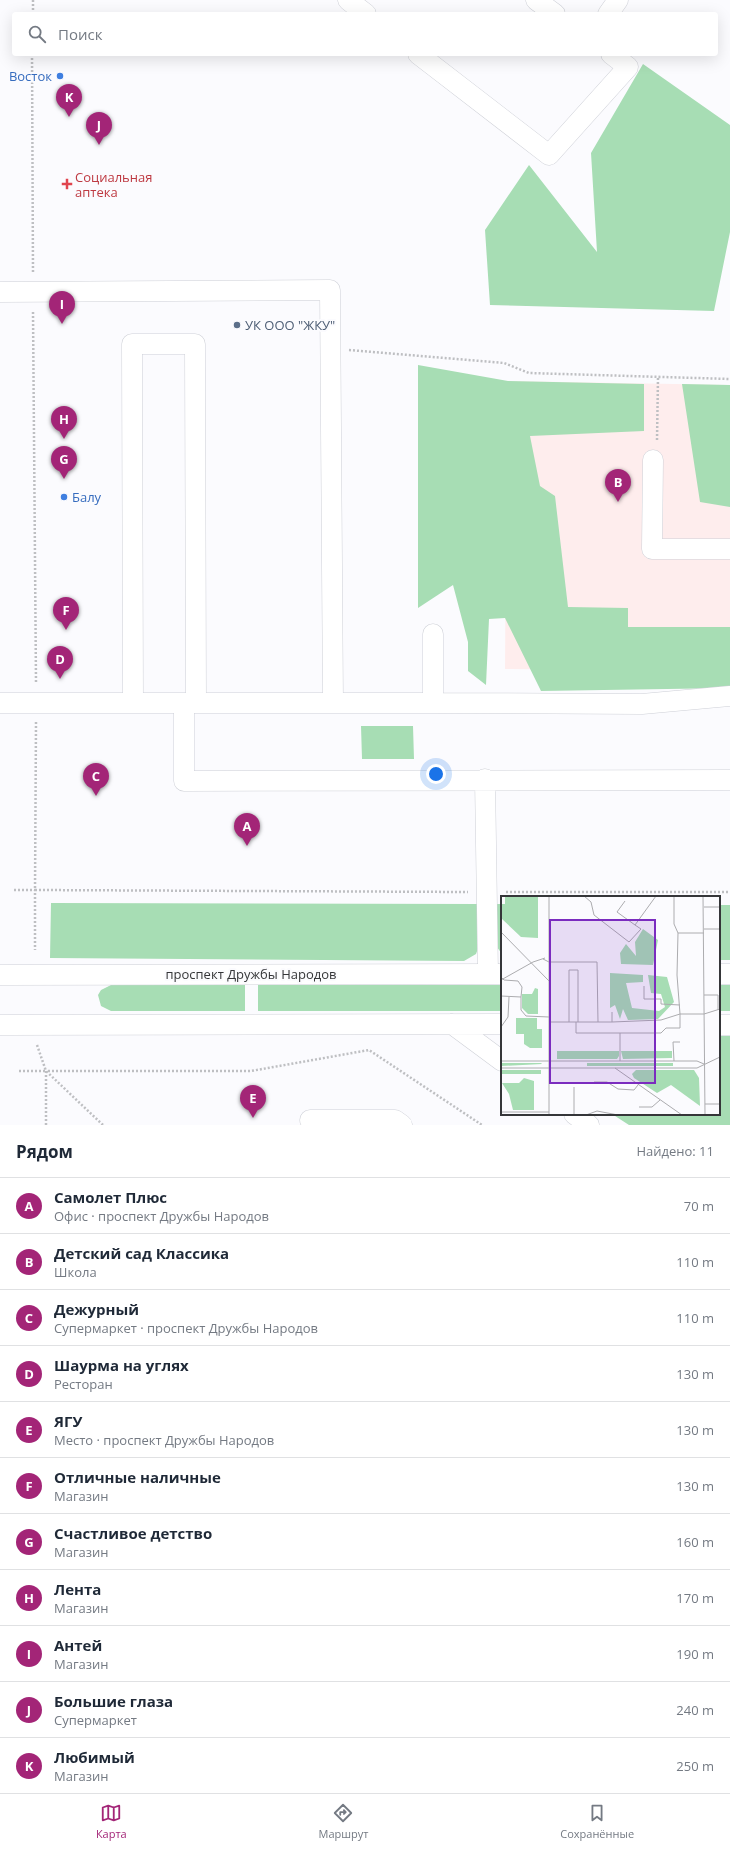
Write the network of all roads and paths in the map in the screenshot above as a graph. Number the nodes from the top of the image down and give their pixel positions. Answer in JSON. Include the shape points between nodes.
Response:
{"nodes":[{"id":1,"x":33,"y":0,"type":"edge"},
{"id":2,"x":348,"y":0,"type":"edge"},
{"id":3,"x":536,"y":0,"type":"edge"},
{"id":4,"x":618,"y":0,"type":"edge"},
{"id":5,"x":33,"y":12,"type":"edge"},
{"id":6,"x":363,"y":12,"type":"edge"},
{"id":7,"x":553,"y":12,"type":"edge"},
{"id":8,"x":609,"y":12,"type":"edge"},
{"id":9,"x":32,"y":56,"type":"edge"},
{"id":10,"x":421,"y":56,"type":"edge"},
{"id":11,"x":614,"y":56,"type":"edge"},
{"id":12,"x":33,"y":291,"type":"junction"},
{"id":13,"x":0,"y":292,"type":"edge"},
{"id":14,"x":331,"y":349,"type":"junction"},
{"id":15,"x":658,"y":377,"type":"junction"},
{"id":16,"x":730,"y":379,"type":"edge"},
{"id":17,"x":653,"y":460,"type":"joint"},
{"id":18,"x":730,"y":550,"type":"edge"},
{"id":19,"x":433,"y":634,"type":"dead end"},
{"id":20,"x":730,"y":696,"type":"edge"},
{"id":21,"x":0,"y":703,"type":"edge"},
{"id":22,"x":36,"y":703,"type":"junction"},
{"id":23,"x":133,"y":703,"type":"junction"},
{"id":24,"x":190,"y":703,"type":"junction"},
{"id":25,"x":333,"y":703,"type":"junction"},
{"id":26,"x":433,"y":703,"type":"junction"},
{"id":27,"x":484,"y":779,"type":"junction"},
{"id":28,"x":730,"y":780,"type":"edge"},
{"id":29,"x":14,"y":890,"type":"dead end"},
{"id":30,"x":35,"y":890,"type":"junction"},
{"id":31,"x":486,"y":892,"type":"junction"},
{"id":32,"x":730,"y":892,"type":"edge"},
{"id":33,"x":35,"y":950,"type":"dead end"},
{"id":34,"x":0,"y":974,"type":"edge"},
{"id":35,"x":495,"y":974,"type":"edge"},
{"id":36,"x":452,"y":1024,"type":"junction"},
{"id":37,"x":501,"y":1024,"type":"edge"},
{"id":38,"x":0,"y":1025,"type":"edge"},
{"id":39,"x":37,"y":1044,"type":"dead end"},
{"id":40,"x":501,"y":1060,"type":"edge"},
{"id":41,"x":19,"y":1071,"type":"dead end"},
{"id":42,"x":46,"y":1071,"type":"junction"},
{"id":43,"x":575,"y":1115,"type":"edge"},
{"id":44,"x":310,"y":1120,"type":"dead end"},
{"id":45,"x":46,"y":1125,"type":"edge"},
{"id":46,"x":104,"y":1125,"type":"edge"},
{"id":47,"x":402,"y":1125,"type":"edge"},
{"id":48,"x":482,"y":1125,"type":"edge"},
{"id":49,"x":588,"y":1125,"type":"edge"}],
"edges":[{"from":1,"to":5,"type":"path"},
{"from":2,"to":6,"type":"street"},
{"from":3,"to":7,"type":"street"},
{"from":4,"to":8,"type":"street"},
{"from":9,"to":12,"type":"path"},
{"from":10,"to":11,"type":"street","via":[[549,155],[628,66]]},
{"from":12,"to":13,"type":"street"},
{"from":12,"to":14,"type":"street","via":[[330,290]]},
{"from":12,"to":22,"type":"path"},
{"from":14,"to":15,"type":"path","via":[[504,363],[529,374]]},
{"from":14,"to":25,"type":"street"},
{"from":15,"to":16,"type":"path"},
{"from":15,"to":17,"type":"path","via":[[657,449]]},
{"from":17,"to":18,"type":"street","via":[[652,549]]},
{"from":19,"to":26,"type":"street"},
{"from":20,"to":26,"type":"street","via":[[642,704]]},
{"from":21,"to":22,"type":"street"},
{"from":22,"to":23,"type":"street"},
{"from":22,"to":30,"type":"path"},
{"from":23,"to":24,"type":"street"},
{"from":23,"to":24,"type":"street","via":[[132,344],[195,344]]},
{"from":24,"to":25,"type":"street"},
{"from":24,"to":27,"type":"street","via":[[184,781]]},
{"from":25,"to":26,"type":"street"},
{"from":27,"to":28,"type":"street"},
{"from":27,"to":31,"type":"street"},
{"from":29,"to":30,"type":"path"},
{"from":30,"to":31,"type":"path"},
{"from":30,"to":33,"type":"path"},
{"from":31,"to":32,"type":"path"},
{"from":31,"to":35,"type":"street"},
{"from":34,"to":35,"type":"street","name":"проспект Дружбы Народов"},
{"from":36,"to":37,"type":"street"},
{"from":36,"to":38,"type":"street"},
{"from":36,"to":40,"type":"street"},
{"from":39,"to":42,"type":"path"},
{"from":41,"to":42,"type":"path"},
{"from":42,"to":45,"type":"path"},
{"from":42,"to":46,"type":"path"},
{"from":42,"to":48,"type":"path","via":[[251,1071],[369,1050]]},
{"from":43,"to":49,"type":"street"},
{"from":44,"to":47,"type":"street","via":[[395,1120]]}]}
